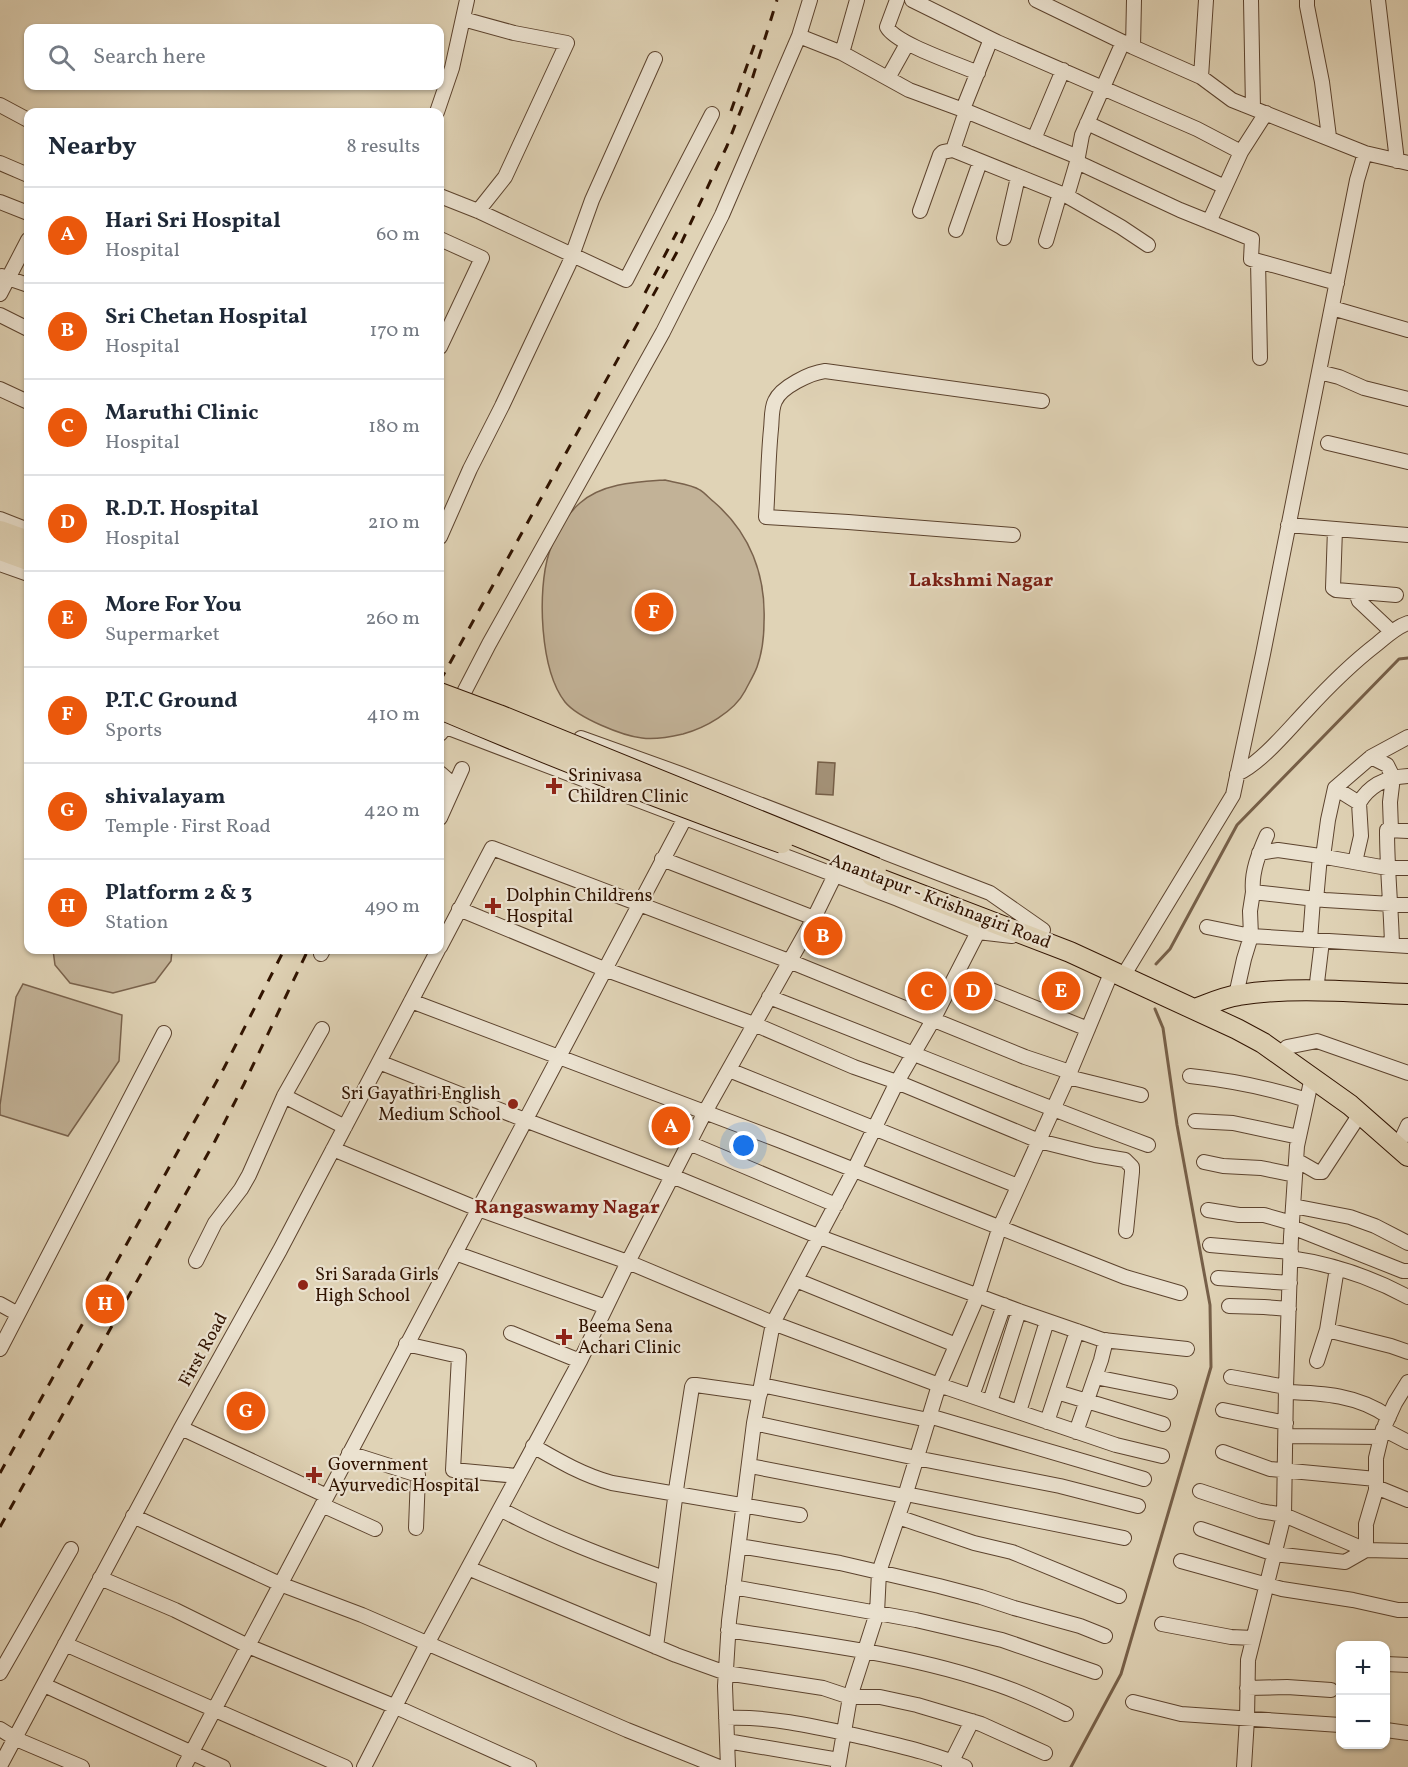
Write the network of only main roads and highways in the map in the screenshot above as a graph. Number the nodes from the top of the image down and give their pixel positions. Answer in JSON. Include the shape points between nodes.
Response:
{"nodes":[{"id":1,"x":0,"y":531,"type":"edge"},
{"id":2,"x":24,"y":540,"type":"edge"},
{"id":3,"x":0,"y":550,"type":"edge"},
{"id":4,"x":24,"y":559,"type":"edge"},
{"id":5,"x":444,"y":694,"type":"edge"},
{"id":6,"x":444,"y":725,"type":"edge"},
{"id":7,"x":874,"y":872,"type":"junction"},
{"id":8,"x":1408,"y":994,"type":"edge"},
{"id":9,"x":1408,"y":1002,"type":"edge"},
{"id":10,"x":1202,"y":1007,"type":"junction"},
{"id":11,"x":1228,"y":1019,"type":"junction"},
{"id":12,"x":1407,"y":1141,"type":"edge"}],
"edges":[{"from":1,"to":2,"type":"highway"},
{"from":3,"to":4,"type":"highway"},
{"from":5,"to":7,"type":"highway","bridge":true},
{"from":6,"to":7,"type":"highway","name":"Anantapur - Krishnagiri Road","bridge":true,"via":[[544,753],[704,815]]},
{"from":7,"to":10,"type":"highway","name":"Anantapur - Krishnagiri Road","via":[[1041,935],[1083,946],[1120,970]]},
{"from":8,"to":10,"type":"highway","via":[[1257,993],[1236,995]]},
{"from":9,"to":11,"type":"highway","via":[[1255,1001],[1241,1005]]},
{"from":10,"to":11,"type":"highway","name":"Anantapur - Krishnagiri Road"},
{"from":11,"to":12,"type":"highway","name":"Anantapur - Krishnagiri Road","via":[[1360,1114]]},
{"from":11,"to":12,"type":"highway","name":"Anantapur - Krishnagiri Road","via":[[1287,1047]]}]}
